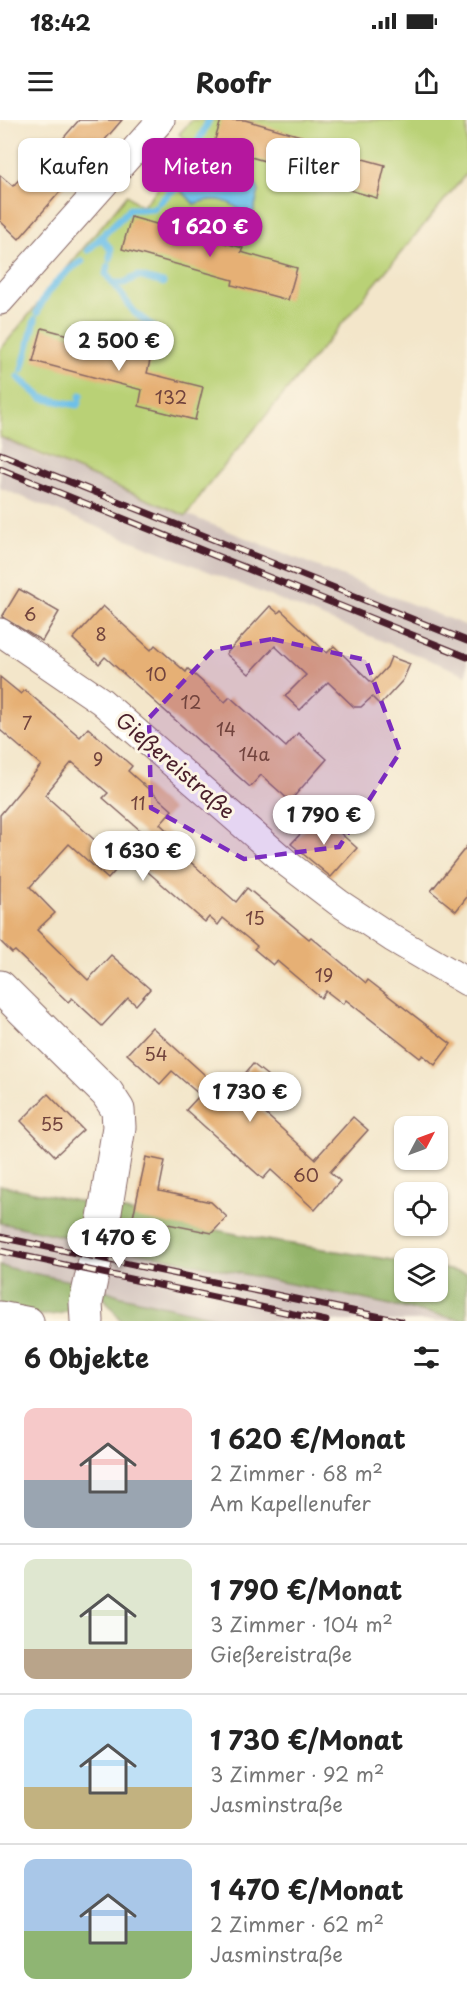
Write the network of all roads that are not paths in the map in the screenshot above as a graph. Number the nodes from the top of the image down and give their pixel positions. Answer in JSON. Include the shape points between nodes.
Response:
{"nodes":[{"id":1,"x":161,"y":120,"type":"edge"},
{"id":2,"x":0,"y":301,"type":"edge"},
{"id":3,"x":0,"y":632,"type":"edge"},
{"id":4,"x":467,"y":982,"type":"edge"},
{"id":5,"x":0,"y":987,"type":"edge"},
{"id":6,"x":0,"y":1315,"type":"edge"},
{"id":7,"x":30,"y":1321,"type":"edge"},
{"id":8,"x":87,"y":1321,"type":"edge"}],
"edges":[{"from":1,"to":2,"type":"street"},
{"from":3,"to":4,"type":"street","name":"Gießereistraße","via":[[101,701],[289,865],[339,903]]},
{"from":5,"to":8,"type":"street","via":[[106,1093],[118,1110],[119,1127],[103,1224],[86,1303]]},
{"from":6,"to":7,"type":"street"}]}
